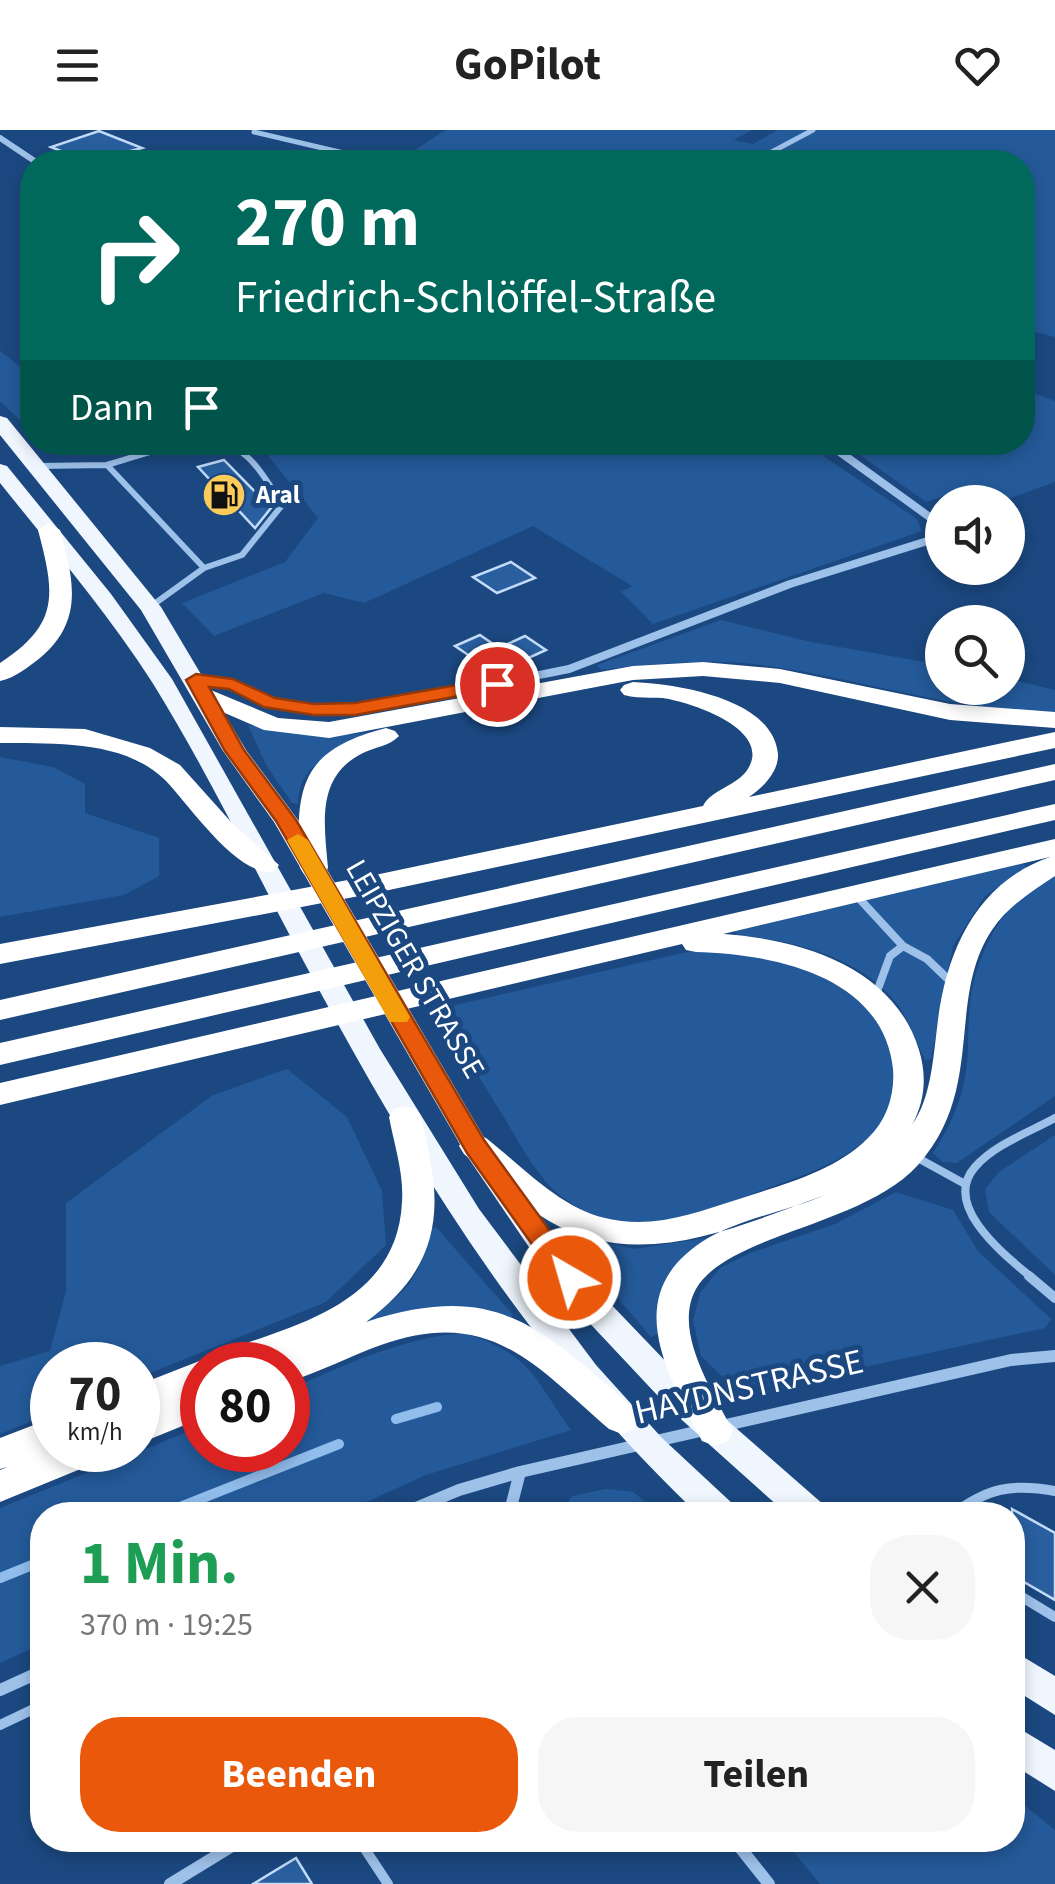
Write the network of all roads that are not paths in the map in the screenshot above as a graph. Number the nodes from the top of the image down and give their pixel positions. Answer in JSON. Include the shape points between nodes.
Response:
{"nodes":[{"id":1,"x":813,"y":130,"type":"edge"},
{"id":2,"x":256,"y":131,"type":"edge"},
{"id":3,"x":332,"y":150,"type":"edge"},
{"id":4,"x":776,"y":150,"type":"edge"},
{"id":5,"x":0,"y":422,"type":"edge"},
{"id":6,"x":20,"y":445,"type":"edge"},
{"id":7,"x":28,"y":455,"type":"edge"},
{"id":8,"x":148,"y":455,"type":"edge"},
{"id":9,"x":244,"y":455,"type":"edge"},
{"id":10,"x":843,"y":455,"type":"edge"},
{"id":11,"x":107,"y":464,"type":"junction"},
{"id":12,"x":38,"y":466,"type":"junction"},
{"id":13,"x":0,"y":470,"type":"edge"},
{"id":14,"x":925,"y":516,"type":"edge"},
{"id":15,"x":49,"y":530,"type":"junction"},
{"id":16,"x":925,"y":542,"type":"edge"},
{"id":17,"x":204,"y":568,"type":"junction"},
{"id":18,"x":150,"y":607,"type":"junction"},
{"id":19,"x":0,"y":674,"type":"edge"},
{"id":20,"x":201,"y":688,"type":"junction"},
{"id":21,"x":1055,"y":720,"type":"edge"},
{"id":22,"x":0,"y":736,"type":"edge"},
{"id":23,"x":1055,"y":740,"type":"edge"},
{"id":24,"x":1055,"y":772,"type":"edge"},
{"id":25,"x":1055,"y":812,"type":"edge"},
{"id":26,"x":681,"y":821,"type":"junction"},
{"id":27,"x":1055,"y":847,"type":"edge"},
{"id":28,"x":1055,"y":864,"type":"edge"},
{"id":29,"x":314,"y":868,"type":"junction"},
{"id":30,"x":268,"y":871,"type":"junction"},
{"id":31,"x":854,"y":892,"type":"junction"},
{"id":32,"x":633,"y":945,"type":"junction"},
{"id":33,"x":903,"y":946,"type":"junction"},
{"id":34,"x":1,"y":954,"type":"edge"},
{"id":35,"x":956,"y":987,"type":"junction"},
{"id":36,"x":874,"y":1001,"type":"junction"},
{"id":37,"x":0,"y":1010,"type":"edge"},
{"id":38,"x":0,"y":1054,"type":"edge"},
{"id":39,"x":0,"y":1094,"type":"edge"},
{"id":40,"x":406,"y":1117,"type":"junction"},
{"id":41,"x":1055,"y":1118,"type":"edge"},
{"id":42,"x":476,"y":1146,"type":"junction"},
{"id":43,"x":910,"y":1153,"type":"junction"},
{"id":44,"x":965,"y":1184,"type":"junction"},
{"id":45,"x":1055,"y":1298,"type":"edge"},
{"id":46,"x":279,"y":1342,"type":"edge"},
{"id":47,"x":1055,"y":1356,"type":"edge"},
{"id":48,"x":310,"y":1359,"type":"edge"},
{"id":49,"x":700,"y":1411,"type":"junction"},
{"id":50,"x":622,"y":1419,"type":"junction"},
{"id":51,"x":30,"y":1442,"type":"edge"},
{"id":52,"x":0,"y":1454,"type":"edge"},
{"id":53,"x":34,"y":1472,"type":"edge"},
{"id":54,"x":520,"y":1472,"type":"junction"},
{"id":55,"x":0,"y":1486,"type":"edge"},
{"id":56,"x":1055,"y":1492,"type":"edge"},
{"id":57,"x":430,"y":1502,"type":"edge"},
{"id":58,"x":512,"y":1502,"type":"edge"},
{"id":59,"x":707,"y":1502,"type":"edge"},
{"id":60,"x":796,"y":1502,"type":"edge"},
{"id":61,"x":970,"y":1502,"type":"edge"},
{"id":62,"x":1025,"y":1598,"type":"edge"},
{"id":63,"x":1055,"y":1617,"type":"edge"},
{"id":64,"x":1025,"y":1676,"type":"edge"},
{"id":65,"x":30,"y":1677,"type":"edge"},
{"id":66,"x":0,"y":1690,"type":"edge"},
{"id":67,"x":1055,"y":1698,"type":"edge"},
{"id":68,"x":30,"y":1711,"type":"edge"},
{"id":69,"x":0,"y":1726,"type":"edge"},
{"id":70,"x":1025,"y":1750,"type":"edge"},
{"id":71,"x":1055,"y":1772,"type":"edge"},
{"id":72,"x":222,"y":1852,"type":"edge"},
{"id":73,"x":367,"y":1852,"type":"edge"},
{"id":74,"x":744,"y":1852,"type":"edge"},
{"id":75,"x":170,"y":1884,"type":"edge"},
{"id":76,"x":388,"y":1884,"type":"edge"},
{"id":77,"x":769,"y":1884,"type":"edge"}],
"edges":[{"from":1,"to":4,"type":"lane"},
{"from":2,"to":3,"type":"lane"},
{"from":5,"to":6,"type":"highway","name":"LEIPZIGER STRASSE"},
{"from":7,"to":12,"type":"highway","name":"LEIPZIGER STRASSE"},
{"from":8,"to":11,"type":"lane"},
{"from":9,"to":17,"type":"lane","via":[[283,504],[242,555]]},
{"from":10,"to":14,"type":"street"},
{"from":11,"to":12,"type":"lane"},
{"from":11,"to":17,"type":"lane"},
{"from":12,"to":18,"type":"highway","name":"LEIPZIGER STRASSE"},
{"from":13,"to":15,"type":"highway"},
{"from":15,"to":19,"type":"highway","via":[[65,583],[63,607],[40,645]]},
{"from":15,"to":30,"type":"highway","via":[[162,681]]},
{"from":16,"to":20,"type":"street","via":[[790,584],[569,670],[355,709],[270,703],[233,684]]},
{"from":17,"to":18,"type":"lane"},
{"from":18,"to":20,"type":"highway","name":"LEIPZIGER STRASSE"},
{"from":20,"to":21,"type":"highway","via":[[273,725],[329,730],[633,673],[703,669],[780,676],[950,712]]},
{"from":20,"to":29,"type":"highway","name":"LEIPZIGER STRASSE"},
{"from":22,"to":30,"type":"highway","via":[[64,734],[141,754],[171,771]]},
{"from":23,"to":26,"type":"highway"},
{"from":24,"to":37,"type":"highway"},
{"from":25,"to":38,"type":"highway"},
{"from":26,"to":29,"type":"highway","via":[[752,782],[763,761],[761,739],[745,720],[706,699],[624,690],[396,734],[348,750],[324,769],[311,792]]},
{"from":26,"to":34,"type":"highway"},
{"from":27,"to":31,"type":"highway"},
{"from":28,"to":35,"type":"highway","via":[[990,911],[969,942]]},
{"from":29,"to":42,"type":"highway","name":"LEIPZIGER STRASSE"},
{"from":30,"to":40,"type":"highway"},
{"from":31,"to":32,"type":"highway"},
{"from":31,"to":33,"type":"lane"},
{"from":32,"to":36,"type":"highway","via":[[728,942],[772,948],[830,970]]},
{"from":32,"to":39,"type":"highway"},
{"from":33,"to":35,"type":"lane"},
{"from":33,"to":36,"type":"lane","via":[[881,973]]},
{"from":35,"to":43,"type":"highway","via":[[937,1105]]},
{"from":36,"to":42,"type":"highway","via":[[908,1058],[902,1115],[859,1163],[812,1186],[686,1230],[626,1234],[571,1218]]},
{"from":40,"to":46,"type":"highway","via":[[420,1197],[414,1250],[398,1279],[374,1302]]},
{"from":40,"to":50,"type":"highway","via":[[501,1269]]},
{"from":41,"to":44,"type":"lane","via":[[974,1167]]},
{"from":42,"to":49,"type":"highway","name":"LEIPZIGER STRASSE","via":[[593,1306]]},
{"from":43,"to":44,"type":"lane"},
{"from":43,"to":49,"type":"highway","via":[[856,1194],[722,1246],[694,1266],[676,1292],[670,1319]]},
{"from":44,"to":45,"type":"lane","via":[[964,1203],[977,1226]]},
{"from":47,"to":54,"type":"street","name":"HAYDNSTRASSE","via":[[1011,1360]]},
{"from":48,"to":50,"type":"highway","via":[[394,1324],[472,1318],[531,1342]]},
{"from":49,"to":60,"type":"highway","name":"LEIPZIGER STRASSE"},
{"from":50,"to":59,"type":"highway"},
{"from":51,"to":52,"type":"highway"},
{"from":53,"to":55,"type":"highway"},
{"from":54,"to":57,"type":"street","name":"HAYDNSTRASSE"},
{"from":54,"to":58,"type":"street"},
{"from":56,"to":61,"type":"lane","via":[[1012,1483]]},
{"from":62,"to":63,"type":"lane"},
{"from":64,"to":67,"type":"highway"},
{"from":65,"to":66,"type":"street"},
{"from":68,"to":69,"type":"lane"},
{"from":70,"to":71,"type":"highway"},
{"from":72,"to":75,"type":"street"},
{"from":73,"to":76,"type":"lane"},
{"from":74,"to":77,"type":"street"}]}
